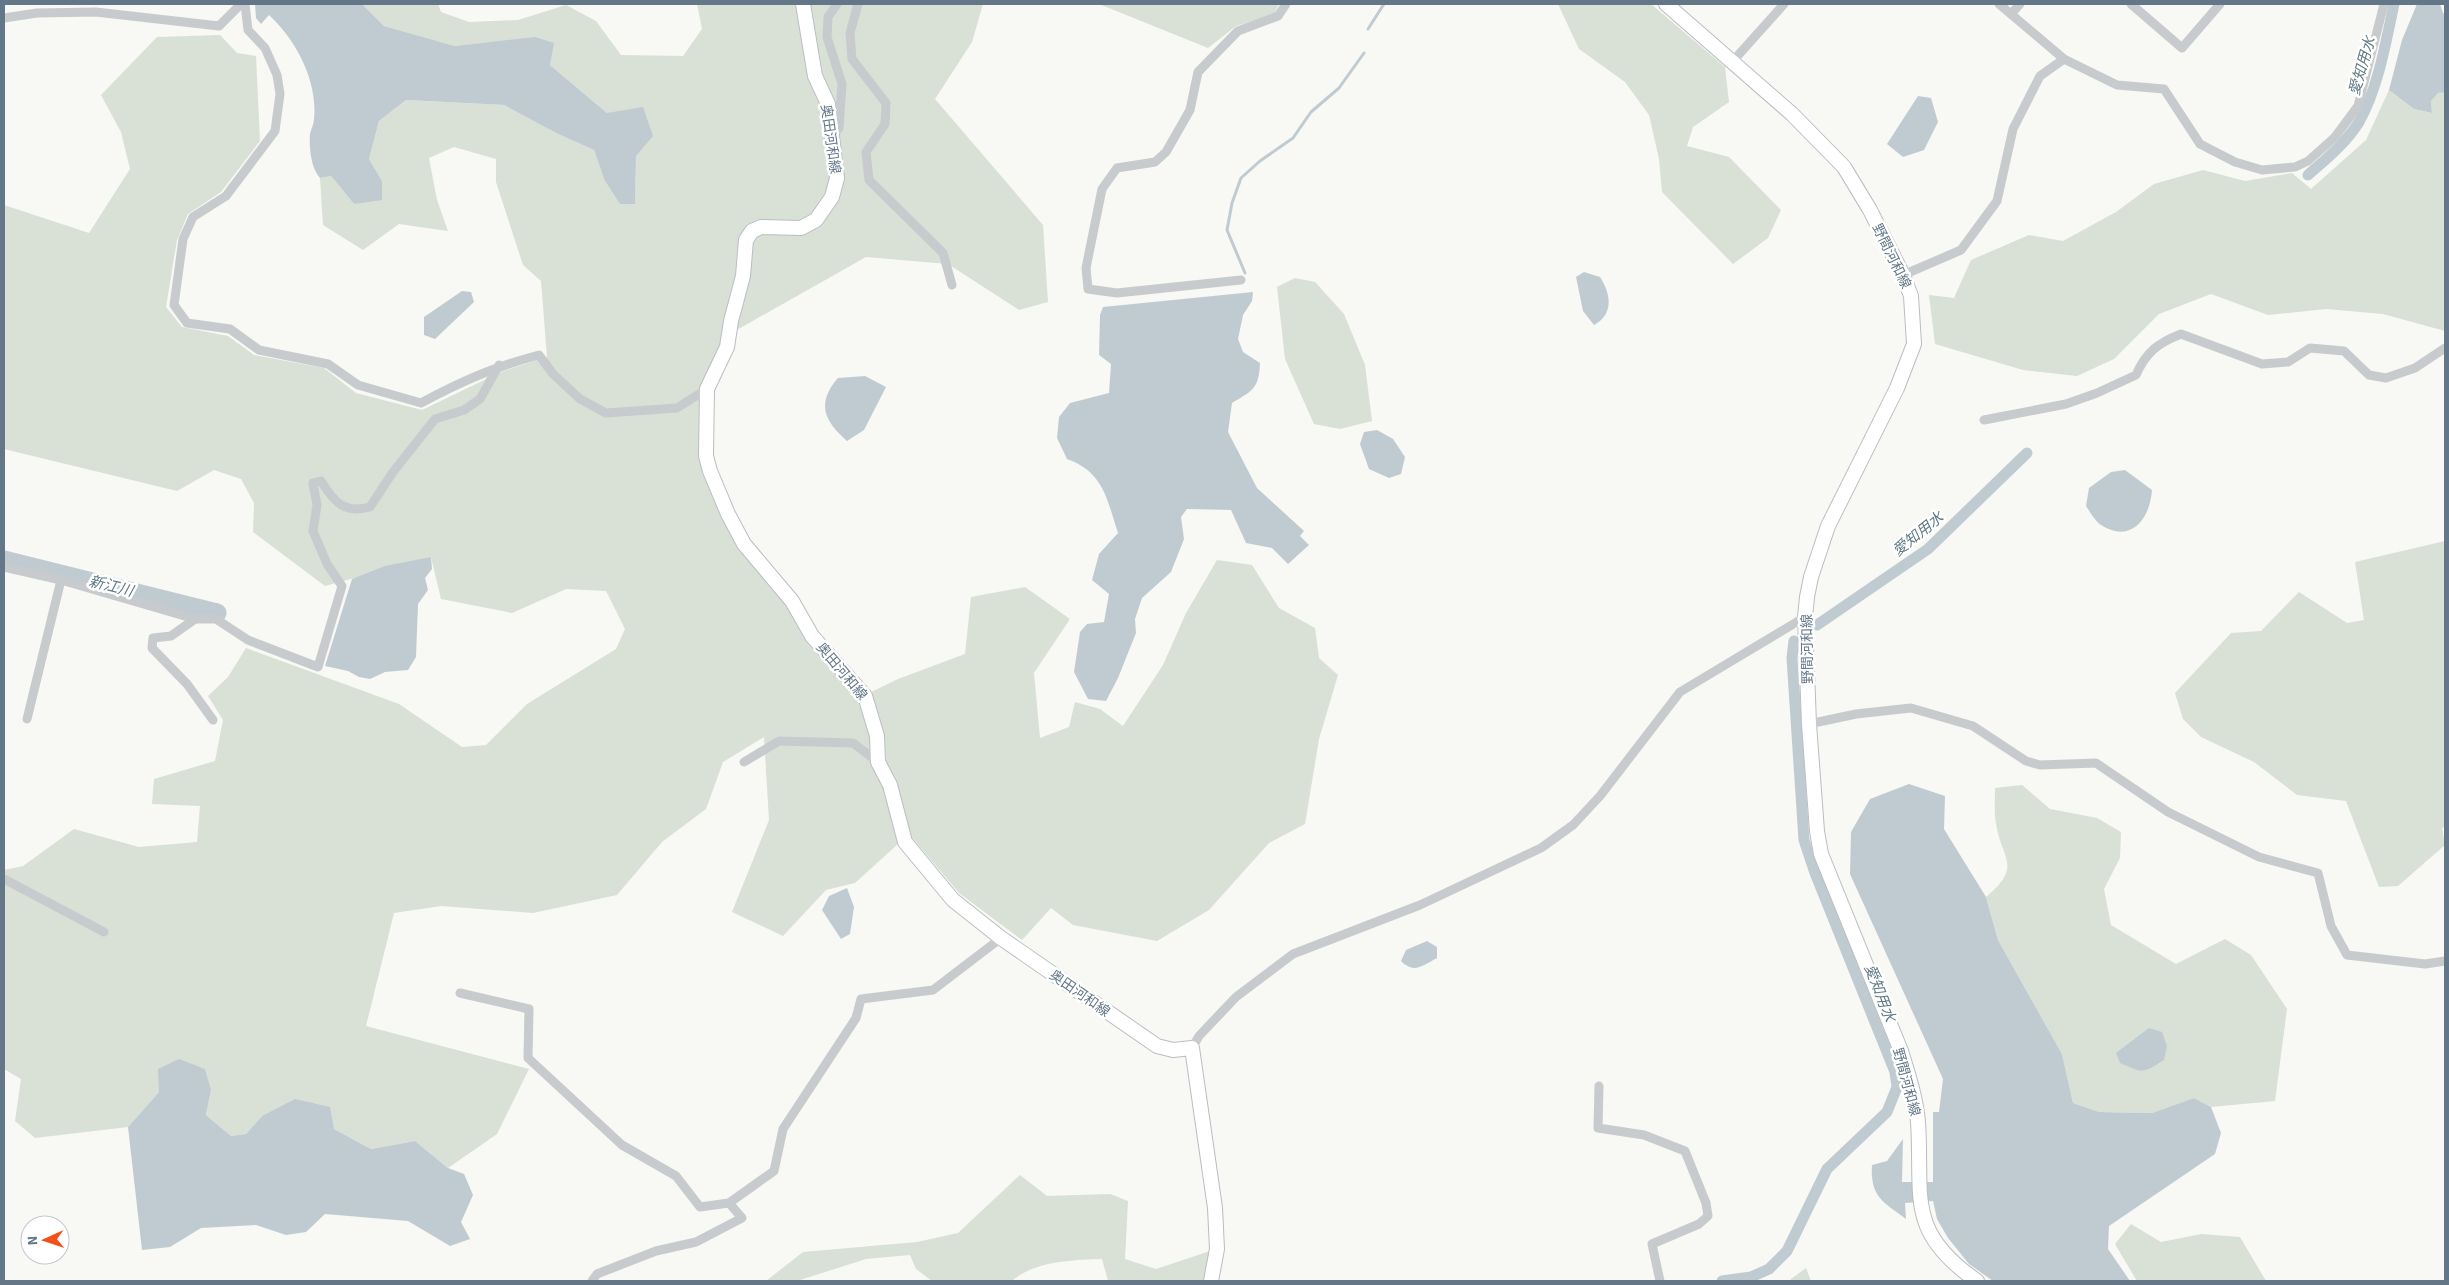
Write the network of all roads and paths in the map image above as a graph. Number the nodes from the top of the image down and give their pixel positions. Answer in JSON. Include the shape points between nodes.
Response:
{"nodes":[{"id":1,"x":243,"y":4,"type":"edge"},
{"id":2,"x":803,"y":4,"type":"edge"},
{"id":3,"x":838,"y":4,"type":"edge"},
{"id":4,"x":858,"y":4,"type":"edge"},
{"id":5,"x":1286,"y":4,"type":"edge"},
{"id":6,"x":1666,"y":4,"type":"edge"},
{"id":7,"x":1784,"y":4,"type":"edge"},
{"id":8,"x":2000,"y":4,"type":"edge"},
{"id":9,"x":2020,"y":4,"type":"edge"},
{"id":10,"x":2131,"y":4,"type":"edge"},
{"id":11,"x":2220,"y":4,"type":"edge"},
{"id":12,"x":2384,"y":4,"type":"edge"},
{"id":13,"x":37,"y":9,"type":"edge"},
{"id":14,"x":2011,"y":14,"type":"junction"},
{"id":15,"x":4,"y":18,"type":"edge"},
{"id":16,"x":2064,"y":59,"type":"junction"},
{"id":17,"x":1733,"y":61,"type":"junction"},
{"id":18,"x":831,"y":137,"type":"junction"},
{"id":19,"x":1903,"y":274,"type":"junction"},
{"id":20,"x":1241,"y":280,"type":"dead end"},
{"id":21,"x":952,"y":285,"type":"dead end"},
{"id":22,"x":2445,"y":348,"type":"edge"},
{"id":23,"x":499,"y":366,"type":"junction"},
{"id":24,"x":707,"y":388,"type":"junction"},
{"id":25,"x":1984,"y":420,"type":"dead end"},
{"id":26,"x":4,"y":567,"type":"edge"},
{"id":27,"x":61,"y":580,"type":"junction"},
{"id":28,"x":1804,"y":617,"type":"junction"},
{"id":29,"x":195,"y":619,"type":"junction"},
{"id":30,"x":27,"y":719,"type":"dead end"},
{"id":31,"x":213,"y":720,"type":"dead end"},
{"id":32,"x":1809,"y":724,"type":"junction"},
{"id":33,"x":744,"y":762,"type":"dead end"},
{"id":34,"x":878,"y":762,"type":"junction"},
{"id":35,"x":4,"y":879,"type":"edge"},
{"id":36,"x":104,"y":932,"type":"dead end"},
{"id":37,"x":1001,"y":938,"type":"junction"},
{"id":38,"x":2445,"y":961,"type":"edge"},
{"id":39,"x":460,"y":993,"type":"dead end"},
{"id":40,"x":1192,"y":1048,"type":"junction"},
{"id":41,"x":1599,"y":1086,"type":"dead end"},
{"id":42,"x":730,"y":1203,"type":"junction"},
{"id":43,"x":592,"y":1281,"type":"edge"},
{"id":44,"x":1212,"y":1281,"type":"edge"},
{"id":45,"x":1660,"y":1281,"type":"edge"},
{"id":46,"x":1978,"y":1281,"type":"edge"}],
"edges":[{"from":1,"to":13,"type":"street","via":[[219,26],[96,12]]},
{"from":1,"to":23,"type":"street","via":[[248,30],[265,48],[277,75],[280,94],[275,131],[226,196],[193,217],[183,239],[174,305],[187,322],[230,329],[259,350],[328,364],[358,385],[421,403]]},
{"from":2,"to":18,"type":"main road","name":"奥田河和線","via":[[812,63],[828,104]]},
{"from":3,"to":18,"type":"street","via":[[828,17],[827,37],[842,84],[839,128]]},
{"from":4,"to":21,"type":"street","via":[[850,33],[852,59],[886,102],[885,124],[866,152],[869,180],[943,253]]},
{"from":5,"to":20,"type":"street","via":[[1278,16],[1238,32],[1198,72],[1190,110],[1166,152],[1155,162],[1117,168],[1102,189],[1086,268],[1088,289],[1117,293]]},
{"from":6,"to":17,"type":"main road","name":"野間河和線"},
{"from":7,"to":17,"type":"street"},
{"from":8,"to":14,"type":"street"},
{"from":9,"to":14,"type":"street"},
{"from":10,"to":11,"type":"street","via":[[2182,48]]},
{"from":12,"to":16,"type":"street","via":[[2358,106],[2335,137],[2308,161],[2295,167],[2262,170],[2235,162],[2200,144],[2164,89],[2117,85]]},
{"from":13,"to":15,"type":"street"},
{"from":14,"to":16,"type":"street"},
{"from":16,"to":19,"type":"street","via":[[2040,76],[2013,129],[1998,201],[1967,243],[1961,250]]},
{"from":17,"to":19,"type":"main road","name":"野間河和線","via":[[1844,167]]},
{"from":18,"to":24,"type":"main road","name":"奥田河和線","via":[[837,178],[832,197],[816,220],[801,228],[760,227],[752,231],[746,240],[743,276],[727,346]]},
{"from":19,"to":28,"type":"main road","name":"野間河和線","via":[[1911,296],[1914,344],[1897,388],[1828,526],[1811,577]]},
{"from":22,"to":25,"type":"street","via":[[2415,368],[2386,378],[2368,375],[2344,351],[2310,348],[2288,362],[2262,364],[2181,334],[2162,342],[2142,360],[2136,375],[2097,393],[2066,404]]},
{"from":23,"to":24,"type":"street","via":[[539,355],[553,374],[580,399],[606,413],[677,408]]},
{"from":23,"to":29,"type":"street","via":[[480,400],[464,410],[435,419],[370,507],[356,511],[333,501],[321,481],[313,483],[317,505],[313,532],[327,564],[342,586],[318,667],[248,640],[216,619]]},
{"from":24,"to":34,"type":"main road","name":"奥田河和線","via":[[706,456],[728,514],[744,544],[792,601],[812,636],[866,696],[877,736]]},
{"from":26,"to":27,"type":"street"},
{"from":27,"to":29,"type":"street"},
{"from":27,"to":30,"type":"street"},
{"from":28,"to":32,"type":"main road","name":"野間河和線"},
{"from":28,"to":40,"type":"street","via":[[1680,692],[1600,796],[1573,825],[1549,842],[1420,905],[1293,954],[1236,997],[1199,1036]]},
{"from":29,"to":31,"type":"street","via":[[171,636],[153,638],[152,648],[186,684]]},
{"from":32,"to":38,"type":"street","via":[[1856,714],[1911,708],[1973,726],[2026,762],[2040,765],[2096,763],[2168,812],[2259,857],[2318,873],[2331,926],[2347,956],[2425,964]]},
{"from":32,"to":46,"type":"main road","name":"野間河和線","via":[[1821,854],[1901,1051],[1911,1084],[1918,1121],[1920,1209],[1938,1246],[1961,1270]]},
{"from":33,"to":34,"type":"street","via":[[779,742],[853,743]]},
{"from":34,"to":37,"type":"main road","name":"奥田河和線","via":[[890,785],[905,842],[953,900]]},
{"from":35,"to":36,"type":"street"},
{"from":37,"to":40,"type":"main road","name":"奥田河和線","via":[[1157,1046],[1173,1050]]},
{"from":37,"to":42,"type":"street","via":[[933,990],[861,1000],[856,1018],[783,1129],[774,1171]]},
{"from":39,"to":42,"type":"street","via":[[529,1010],[528,1058],[622,1145],[676,1176],[700,1207]]},
{"from":40,"to":44,"type":"main road","via":[[1215,1208],[1217,1250]]},
{"from":41,"to":45,"type":"street","via":[[1598,1128],[1644,1135],[1685,1151],[1706,1204],[1708,1216],[1699,1224],[1652,1244]]},
{"from":42,"to":43,"type":"street","via":[[742,1218],[696,1242],[656,1251],[597,1274]]}]}
